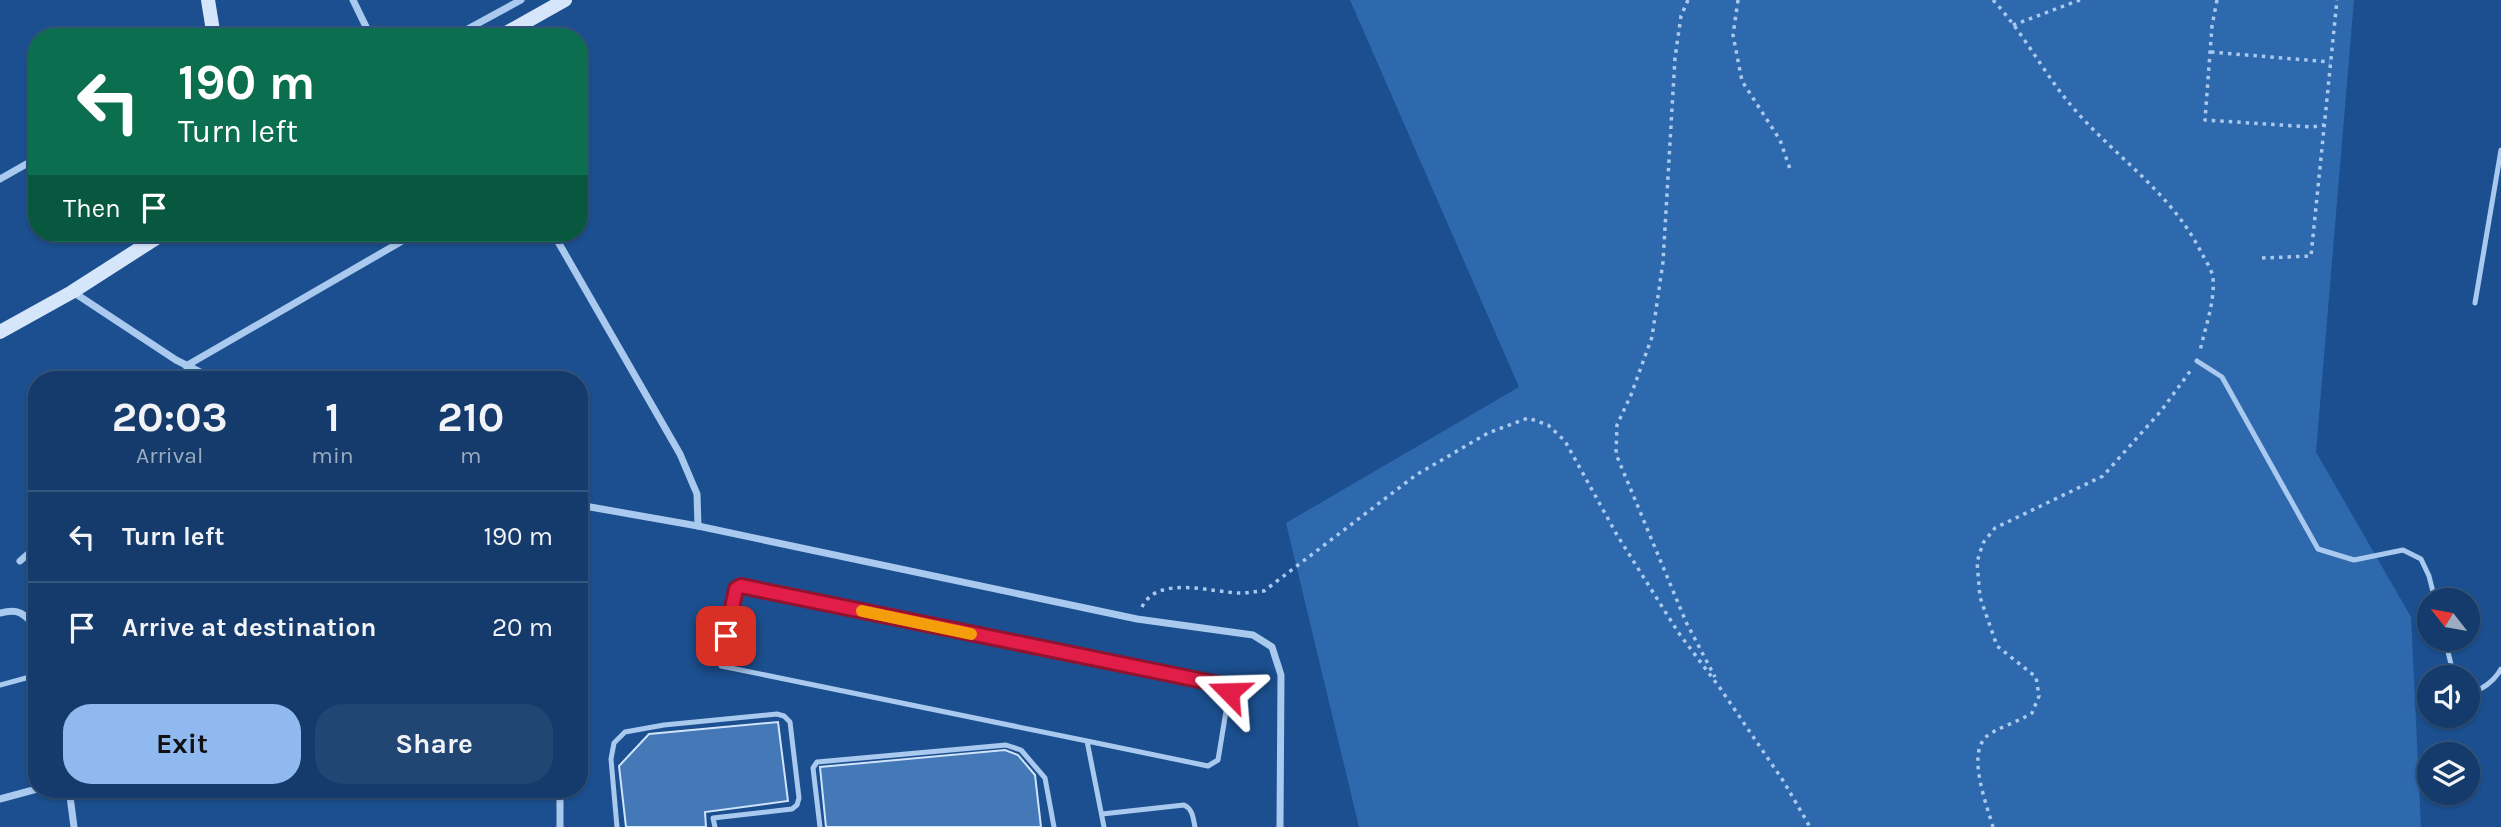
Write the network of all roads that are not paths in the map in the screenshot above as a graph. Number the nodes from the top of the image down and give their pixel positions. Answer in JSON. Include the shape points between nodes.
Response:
{"nodes":[{"id":1,"x":208,"y":0,"type":"edge"},
{"id":2,"x":353,"y":0,"type":"edge"},
{"id":3,"x":565,"y":0,"type":"edge"},
{"id":4,"x":516,"y":1,"type":"edge"},
{"id":5,"x":213,"y":28,"type":"edge"},
{"id":6,"x":367,"y":28,"type":"edge"},
{"id":7,"x":469,"y":28,"type":"edge"},
{"id":8,"x":515,"y":28,"type":"edge"},
{"id":9,"x":2501,"y":150,"type":"edge"},
{"id":10,"x":28,"y":163,"type":"edge"},
{"id":11,"x":0,"y":179,"type":"edge"},
{"id":12,"x":150,"y":242,"type":"edge"},
{"id":13,"x":400,"y":242,"type":"edge"},
{"id":14,"x":558,"y":242,"type":"edge"},
{"id":15,"x":72,"y":292,"type":"junction"},
{"id":16,"x":2475,"y":303,"type":"dead end"},
{"id":17,"x":0,"y":332,"type":"edge"},
{"id":18,"x":2197,"y":362,"type":"road end"},
{"id":19,"x":186,"y":366,"type":"junction"},
{"id":20,"x":197,"y":371,"type":"edge"},
{"id":21,"x":588,"y":507,"type":"edge"},
{"id":22,"x":698,"y":526,"type":"junction"},
{"id":23,"x":28,"y":554,"type":"edge"},
{"id":24,"x":20,"y":561,"type":"dead end"},
{"id":25,"x":2432,"y":588,"type":"edge"},
{"id":26,"x":0,"y":613,"type":"edge"},
{"id":27,"x":28,"y":620,"type":"edge"},
{"id":28,"x":2501,"y":669,"type":"edge"},
{"id":29,"x":28,"y":678,"type":"edge"},
{"id":30,"x":0,"y":685,"type":"edge"},
{"id":31,"x":2480,"y":688,"type":"edge"},
{"id":32,"x":1087,"y":741,"type":"junction"},
{"id":33,"x":28,"y":791,"type":"edge"},
{"id":34,"x":70,"y":798,"type":"edge"},
{"id":35,"x":560,"y":798,"type":"edge"},
{"id":36,"x":0,"y":799,"type":"edge"},
{"id":37,"x":1102,"y":814,"type":"junction"},
{"id":38,"x":74,"y":827,"type":"edge"},
{"id":39,"x":560,"y":827,"type":"edge"},
{"id":40,"x":617,"y":827,"type":"edge"},
{"id":41,"x":715,"y":827,"type":"edge"},
{"id":42,"x":820,"y":827,"type":"edge"},
{"id":43,"x":1054,"y":827,"type":"edge"},
{"id":44,"x":1104,"y":827,"type":"edge"},
{"id":45,"x":1195,"y":827,"type":"edge"},
{"id":46,"x":1280,"y":827,"type":"edge"}],
"edges":[{"from":1,"to":5,"type":"street"},
{"from":2,"to":6,"type":"street"},
{"from":3,"to":8,"type":"street"},
{"from":4,"to":7,"type":"street"},
{"from":9,"to":16,"type":"lane"},
{"from":10,"to":11,"type":"street"},
{"from":12,"to":15,"type":"street"},
{"from":13,"to":19,"type":"street"},
{"from":14,"to":22,"type":"street","via":[[680,454],[697,494]]},
{"from":15,"to":17,"type":"street"},
{"from":15,"to":19,"type":"street"},
{"from":18,"to":25,"type":"lane","via":[[2222,377],[2318,550],[2354,560],[2403,550],[2421,559]]},
{"from":19,"to":20,"type":"street"},
{"from":21,"to":22,"type":"street"},
{"from":22,"to":46,"type":"street","via":[[1137,619],[1253,635],[1272,647],[1281,675]]},
{"from":23,"to":24,"type":"street"},
{"from":26,"to":27,"type":"street","via":[[12,610]]},
{"from":28,"to":31,"type":"lane","via":[[2496,679]]},
{"from":29,"to":30,"type":"lane"},
{"from":32,"to":32,"type":"lane","via":[[721,666],[736,589],[741,586],[1227,687],[1229,692],[1214,764]]},
{"from":32,"to":37,"type":"lane"},
{"from":33,"to":36,"type":"street"},
{"from":34,"to":38,"type":"street"},
{"from":35,"to":39,"type":"street"},
{"from":37,"to":44,"type":"lane"},
{"from":37,"to":45,"type":"lane","via":[[1184,805],[1189,807]]},
{"from":40,"to":41,"type":"lane","via":[[611,759],[614,743],[625,732],[784,716],[790,722],[797,805],[713,818]]},
{"from":42,"to":43,"type":"lane","via":[[813,768],[817,762],[1006,745],[1021,750],[1045,778]]}]}
